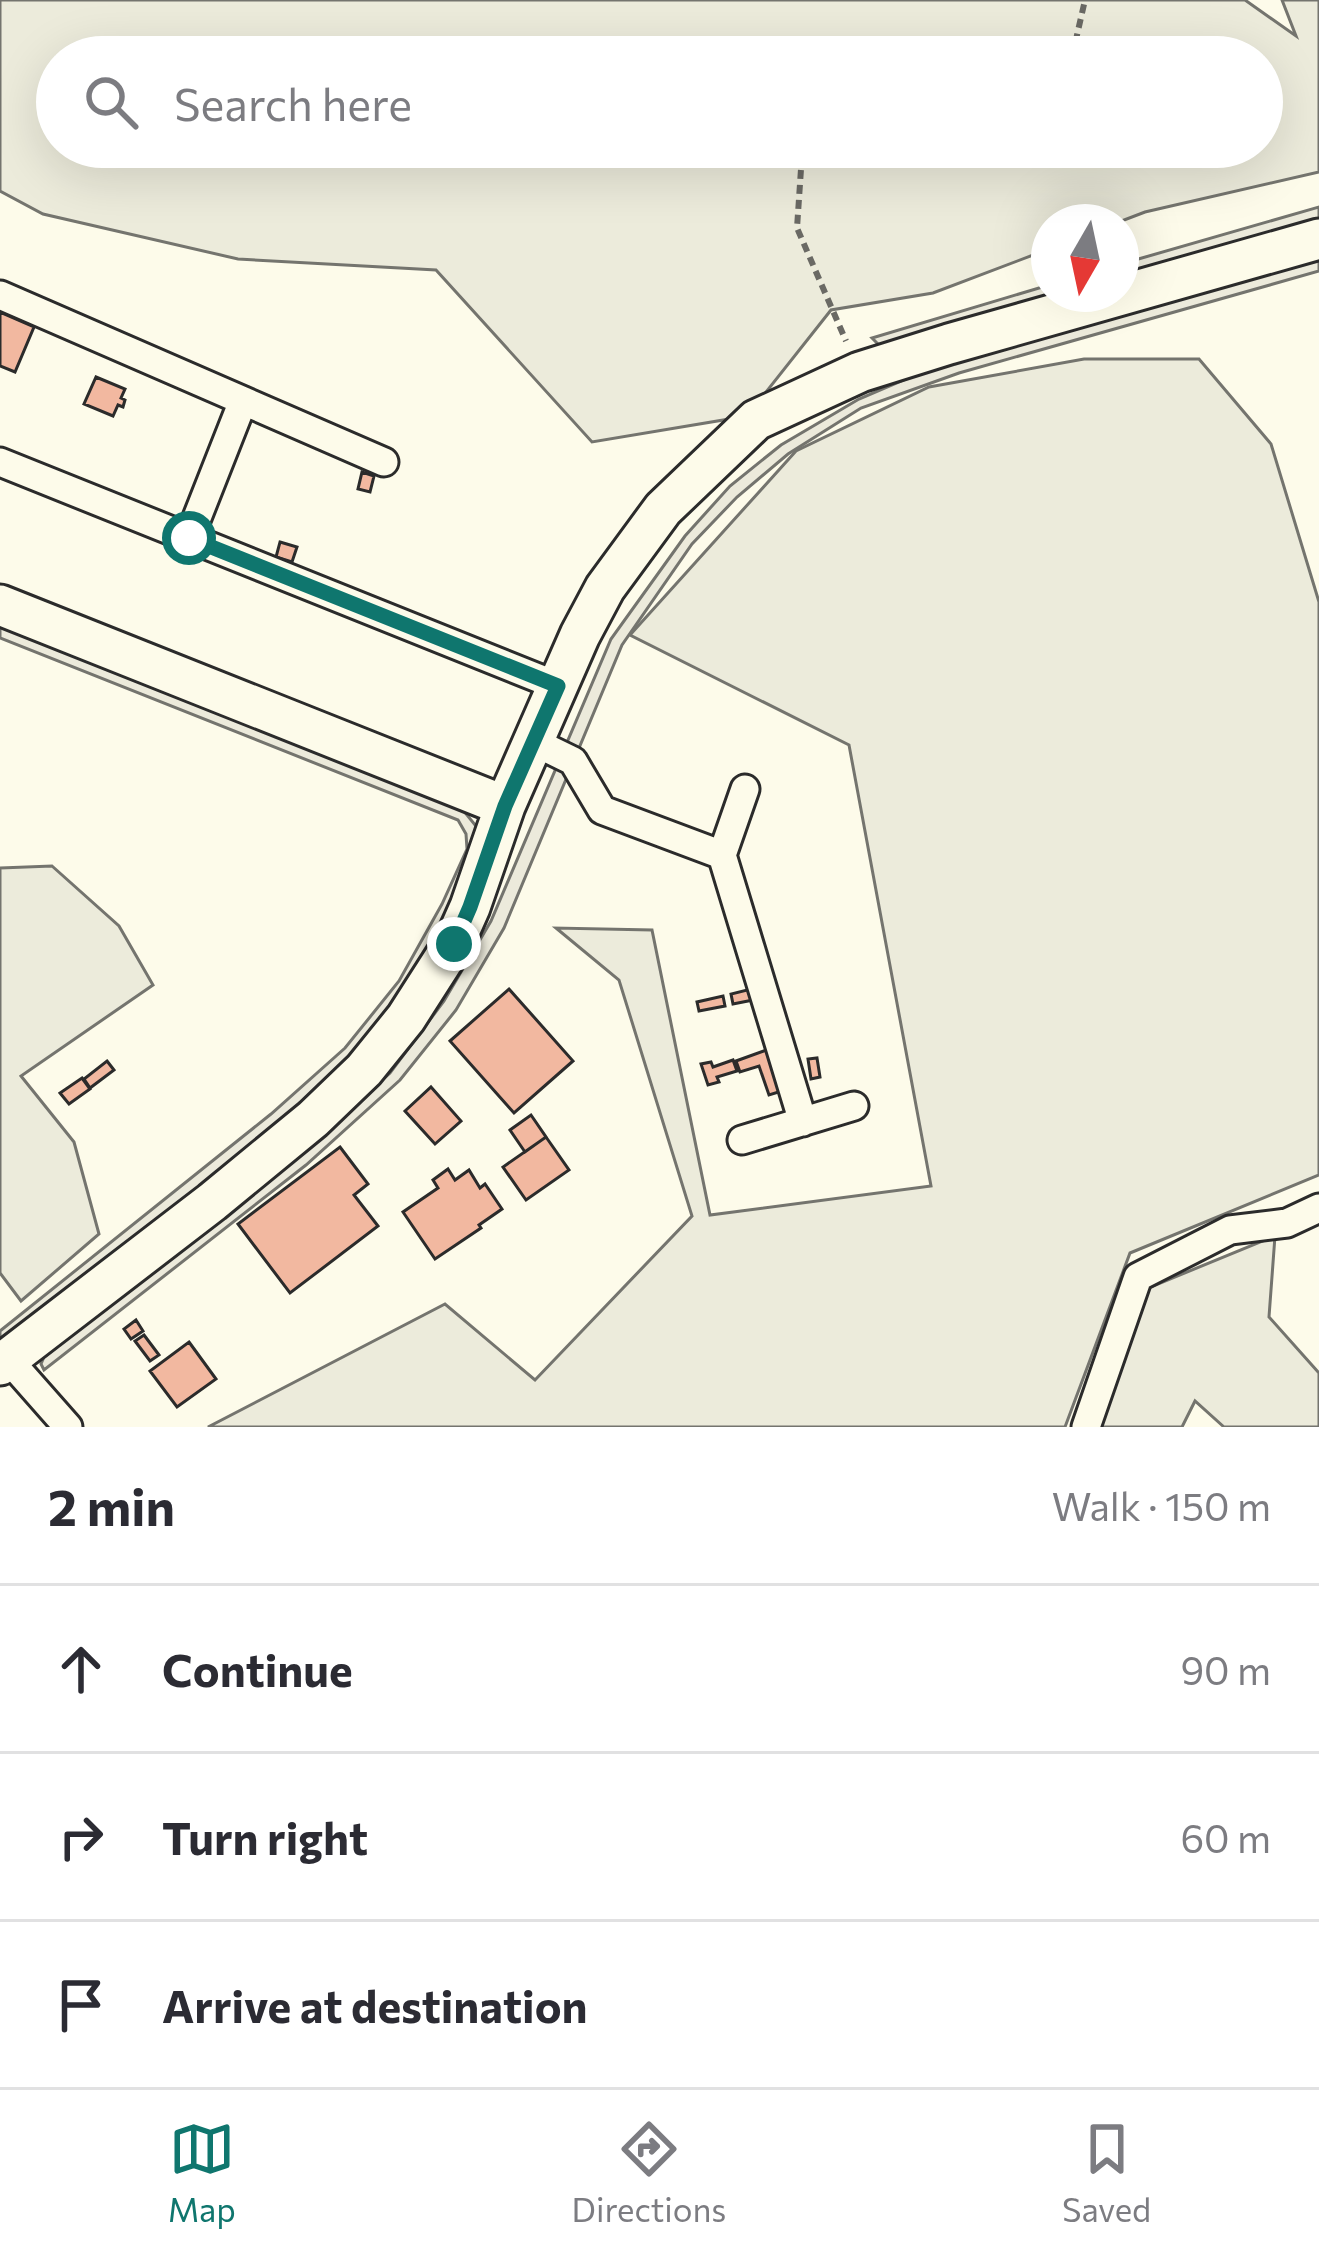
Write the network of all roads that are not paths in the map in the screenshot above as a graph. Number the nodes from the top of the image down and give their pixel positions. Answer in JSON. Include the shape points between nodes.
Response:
{"nodes":[{"id":1,"x":1319,"y":239,"type":"edge"},
{"id":2,"x":0,"y":295,"type":"edge"},
{"id":3,"x":243,"y":401,"type":"junction"},
{"id":4,"x":0,"y":462,"type":"edge"},
{"id":5,"x":384,"y":462,"type":"dead end"},
{"id":6,"x":189,"y":538,"type":"junction"},
{"id":7,"x":0,"y":605,"type":"edge"},
{"id":8,"x":558,"y":686,"type":"junction"},
{"id":9,"x":534,"y":742,"type":"junction"},
{"id":10,"x":746,"y":789,"type":"dead end"},
{"id":11,"x":505,"y":806,"type":"junction"},
{"id":12,"x":722,"y":855,"type":"junction"},
{"id":13,"x":854,"y":1106,"type":"dead end"},
{"id":14,"x":803,"y":1122,"type":"junction"},
{"id":15,"x":742,"y":1140,"type":"dead end"},
{"id":16,"x":1319,"y":1208,"type":"edge"},
{"id":17,"x":4,"y":1362,"type":"edge"},
{"id":18,"x":68,"y":1427,"type":"edge"},
{"id":19,"x":1086,"y":1427,"type":"edge"}],
"edges":[{"from":1,"to":8,"type":"street","via":[[860,372],[757,420],[663,509],[604,588]]},
{"from":2,"to":3,"type":"street"},
{"from":3,"to":5,"type":"street"},
{"from":3,"to":6,"type":"street"},
{"from":4,"to":6,"type":"street"},
{"from":6,"to":8,"type":"street"},
{"from":7,"to":11,"type":"street"},
{"from":8,"to":9,"type":"street"},
{"from":9,"to":11,"type":"street"},
{"from":9,"to":12,"type":"street","via":[[573,761],[602,810]]},
{"from":10,"to":12,"type":"street"},
{"from":11,"to":17,"type":"street","via":[[454,944],[364,1070],[229,1188]]},
{"from":12,"to":14,"type":"street"},
{"from":13,"to":14,"type":"street"},
{"from":14,"to":15,"type":"street"},
{"from":16,"to":19,"type":"street","via":[[1287,1223],[1230,1230],[1138,1277]]},
{"from":17,"to":18,"type":"street"}]}
